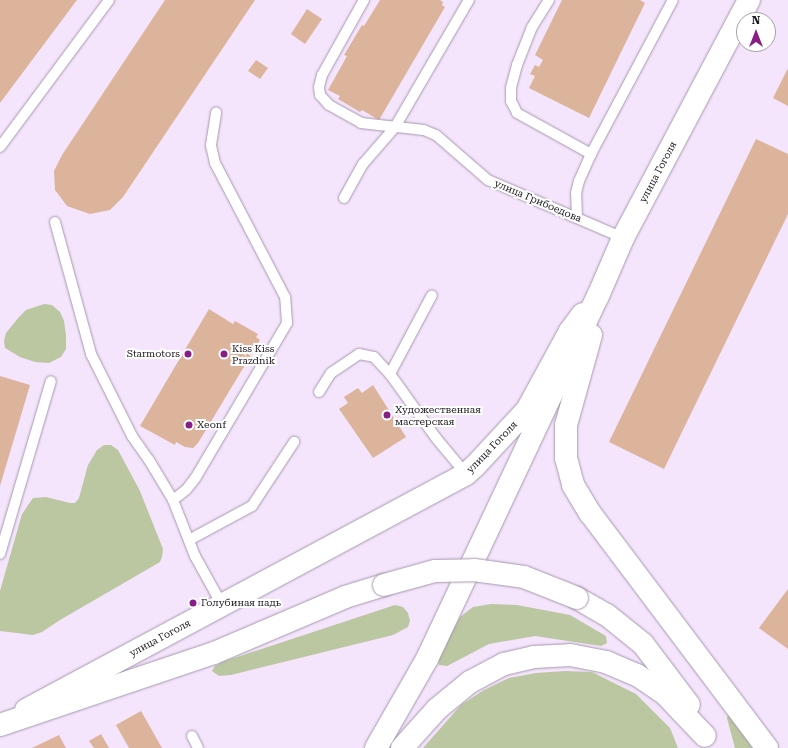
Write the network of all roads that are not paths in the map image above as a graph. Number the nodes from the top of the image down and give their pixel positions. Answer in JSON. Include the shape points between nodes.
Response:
{"nodes":[{"id":1,"x":109,"y":0,"type":"edge"},
{"id":2,"x":364,"y":0,"type":"edge"},
{"id":3,"x":469,"y":0,"type":"edge"},
{"id":4,"x":549,"y":0,"type":"edge"},
{"id":5,"x":673,"y":0,"type":"edge"},
{"id":6,"x":749,"y":0,"type":"edge"},
{"id":7,"x":216,"y":112,"type":"dead end"},
{"id":8,"x":395,"y":127,"type":"junction"},
{"id":9,"x":0,"y":147,"type":"edge"},
{"id":10,"x":591,"y":154,"type":"junction"},
{"id":11,"x":344,"y":198,"type":"dead end"},
{"id":12,"x":577,"y":218,"type":"junction"},
{"id":13,"x":55,"y":222,"type":"dead end"},
{"id":14,"x":623,"y":238,"type":"junction"},
{"id":15,"x":432,"y":295,"type":"dead end"},
{"id":16,"x":598,"y":296,"type":"junction"},
{"id":17,"x":390,"y":374,"type":"junction"},
{"id":18,"x":51,"y":381,"type":"dead end"},
{"id":19,"x":319,"y":392,"type":"dead end"},
{"id":20,"x":294,"y":442,"type":"dead end"},
{"id":21,"x":466,"y":474,"type":"junction"},
{"id":22,"x":173,"y":500,"type":"junction"},
{"id":23,"x":189,"y":540,"type":"junction"},
{"id":24,"x":0,"y":554,"type":"edge"},
{"id":25,"x":222,"y":605,"type":"junction"},
{"id":26,"x":0,"y":725,"type":"edge"},
{"id":27,"x":192,"y":736,"type":"dead end"},
{"id":28,"x":708,"y":742,"type":"edge"},
{"id":29,"x":198,"y":748,"type":"edge"},
{"id":30,"x":376,"y":748,"type":"edge"},
{"id":31,"x":402,"y":748,"type":"edge"},
{"id":32,"x":767,"y":748,"type":"edge"}],
"edges":[{"from":1,"to":9,"type":"lane"},
{"from":2,"to":8,"type":"lane","name":"улица Грибоедова","via":[[322,75],[320,95],[330,105],[361,123]]},
{"from":3,"to":8,"type":"lane"},
{"from":4,"to":10,"type":"lane","via":[[532,27],[517,65],[511,101],[517,113]]},
{"from":5,"to":10,"type":"lane"},
{"from":6,"to":14,"type":"main road","name":"улица Гоголя"},
{"from":7,"to":22,"type":"lane","via":[[212,145],[215,163],[285,297],[287,323],[196,477],[186,490]]},
{"from":8,"to":11,"type":"lane","via":[[363,164]]},
{"from":8,"to":12,"type":"lane","name":"улица Грибоедова","via":[[424,130],[436,135],[488,180]]},
{"from":10,"to":12,"type":"lane","via":[[576,193]]},
{"from":12,"to":14,"type":"lane","name":"улица Грибоедова"},
{"from":13,"to":22,"type":"lane","via":[[91,354],[132,436]]},
{"from":14,"to":16,"type":"main road","name":"улица Гоголя"},
{"from":15,"to":17,"type":"lane"},
{"from":16,"to":21,"type":"main road","name":"улица Гоголя","via":[[570,331],[527,410]]},
{"from":16,"to":30,"type":"main road","via":[[427,659]]},
{"from":16,"to":32,"type":"main road","via":[[593,330],[566,425],[566,458],[573,485],[590,513]]},
{"from":17,"to":19,"type":"lane","via":[[374,357],[359,354],[331,373]]},
{"from":17,"to":21,"type":"lane","via":[[436,438]]},
{"from":18,"to":24,"type":"lane"},
{"from":20,"to":23,"type":"lane","via":[[252,506]]},
{"from":21,"to":25,"type":"main road","name":"улица Гоголя"},
{"from":22,"to":23,"type":"lane"},
{"from":23,"to":25,"type":"lane"},
{"from":25,"to":26,"type":"main road","name":"улица Гоголя"},
{"from":26,"to":28,"type":"main road","bridge":true,"via":[[214,653],[345,597],[384,584],[435,571],[474,570],[524,577],[577,598],[607,614],[643,644],[685,698]]},
{"from":27,"to":29,"type":"lane"},
{"from":28,"to":31,"type":"main road","via":[[664,693],[637,675],[606,662],[570,655],[534,657],[504,664],[470,682],[437,709]]}]}
